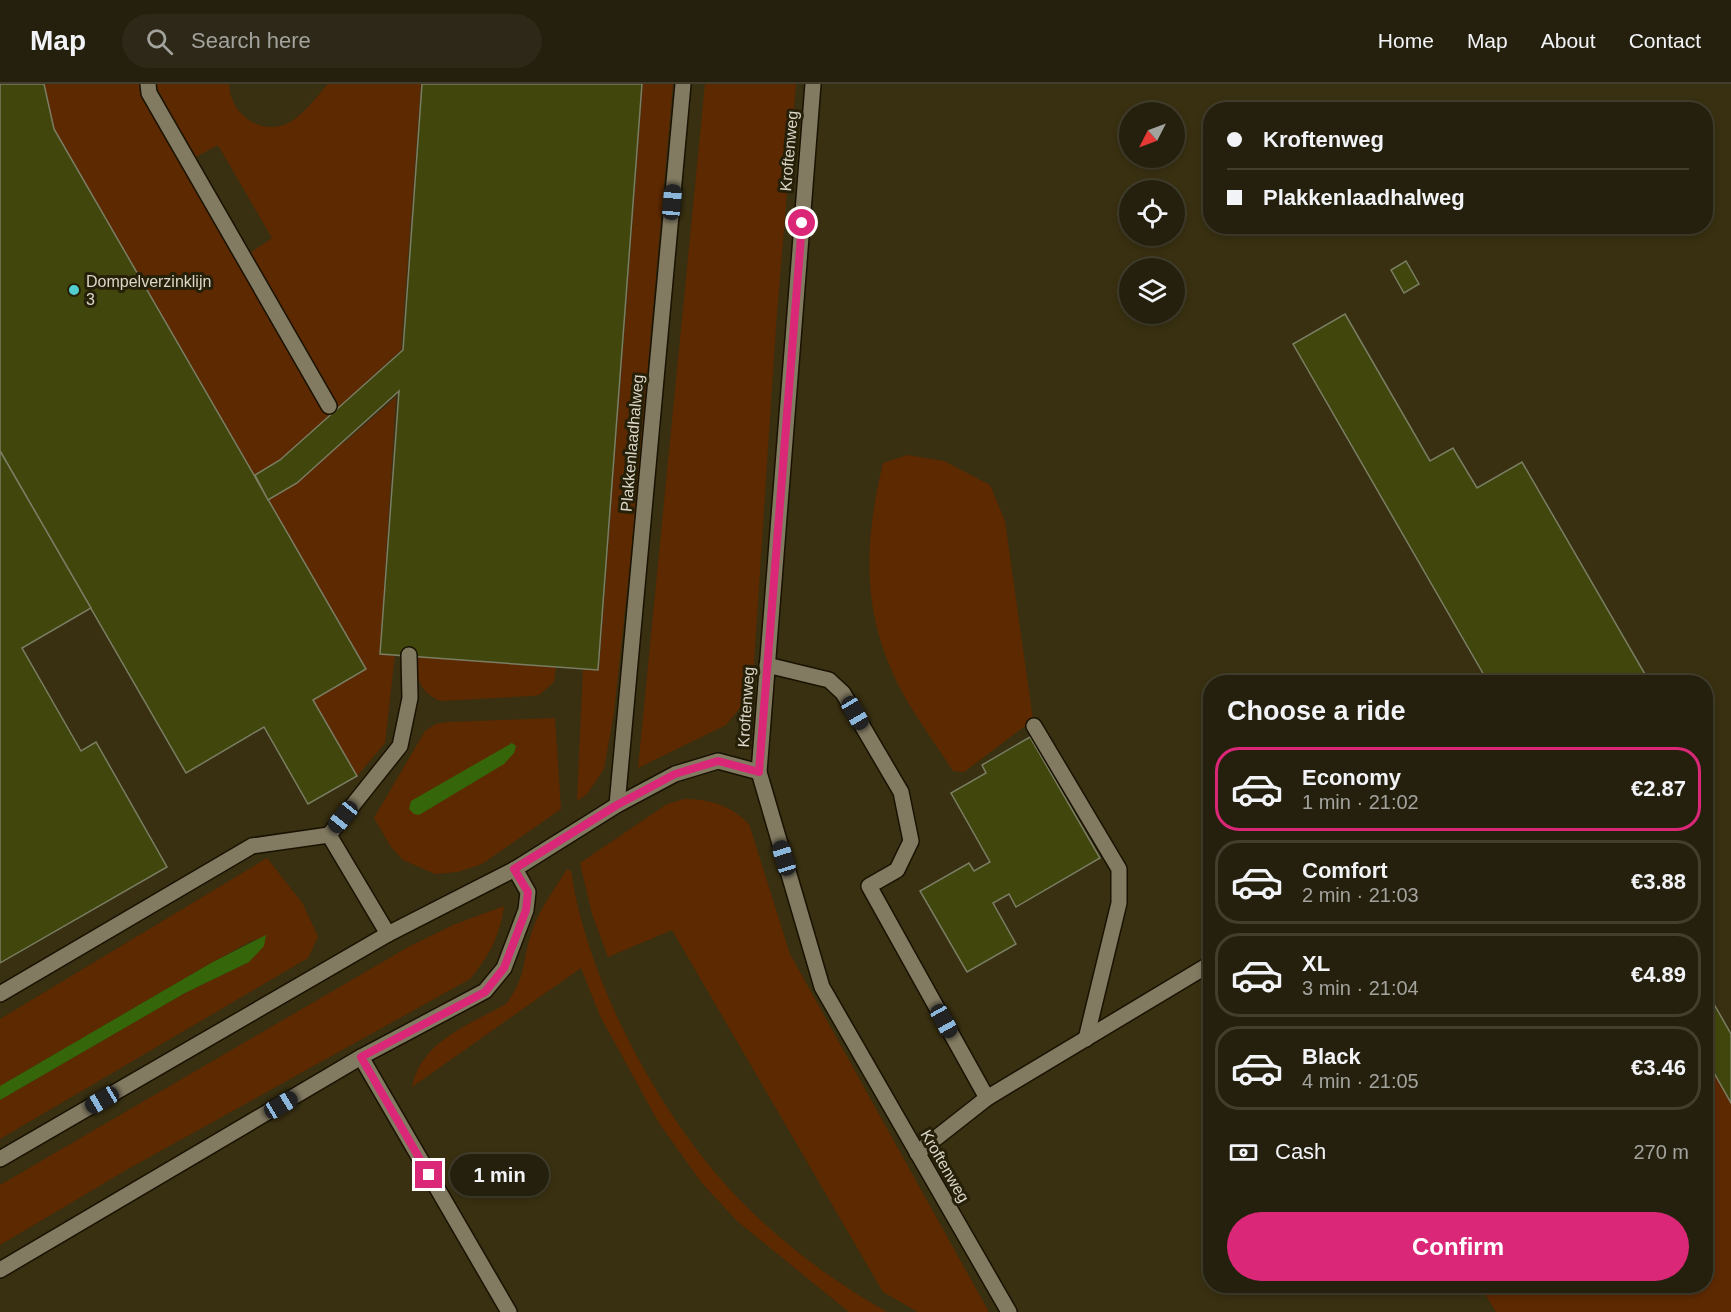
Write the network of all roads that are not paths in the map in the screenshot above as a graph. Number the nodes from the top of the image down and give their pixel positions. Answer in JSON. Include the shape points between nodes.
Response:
{"nodes":[{"id":1,"x":148,"y":84,"type":"edge"},
{"id":2,"x":683,"y":84,"type":"edge"},
{"id":3,"x":813,"y":84,"type":"edge"},
{"id":4,"x":329,"y":406,"type":"dead end"},
{"id":5,"x":409,"y":656,"type":"dead end"},
{"id":6,"x":767,"y":665,"type":"junction"},
{"id":7,"x":1035,"y":726,"type":"dead end"},
{"id":8,"x":759,"y":772,"type":"junction"},
{"id":9,"x":617,"y":805,"type":"junction"},
{"id":10,"x":329,"y":835,"type":"junction"},
{"id":11,"x":514,"y":869,"type":"junction"},
{"id":12,"x":388,"y":934,"type":"junction"},
{"id":13,"x":1203,"y":968,"type":"edge"},
{"id":14,"x":0,"y":994,"type":"edge"},
{"id":15,"x":1086,"y":1039,"type":"junction"},
{"id":16,"x":361,"y":1057,"type":"junction"},
{"id":17,"x":987,"y":1098,"type":"junction"},
{"id":18,"x":917,"y":1153,"type":"junction"},
{"id":19,"x":0,"y":1159,"type":"edge"},
{"id":20,"x":0,"y":1270,"type":"edge"},
{"id":21,"x":509,"y":1312,"type":"edge"},
{"id":22,"x":1009,"y":1312,"type":"edge"}],
"edges":[{"from":1,"to":4,"type":"lane","via":[[149,93]]},
{"from":2,"to":9,"type":"lane","name":"Plakkenlaadhalweg"},
{"from":3,"to":6,"type":"lane","name":"Kroftenweg"},
{"from":5,"to":10,"type":"lane","via":[[410,698],[400,746]]},
{"from":6,"to":8,"type":"lane","name":"Kroftenweg"},
{"from":6,"to":17,"type":"lane","via":[[829,680],[843,693],[901,792],[911,842],[897,870],[869,886]]},
{"from":7,"to":15,"type":"lane","via":[[1119,869],[1119,903]]},
{"from":8,"to":9,"type":"lane","via":[[718,761],[675,774]]},
{"from":8,"to":18,"type":"lane","name":"Kroftenweg","via":[[822,987]]},
{"from":9,"to":11,"type":"lane"},
{"from":10,"to":12,"type":"lane"},
{"from":10,"to":14,"type":"lane","via":[[252,846]]},
{"from":11,"to":12,"type":"lane"},
{"from":11,"to":16,"type":"lane","via":[[528,892],[526,910],[504,968],[485,992]]},
{"from":12,"to":19,"type":"lane"},
{"from":13,"to":15,"type":"lane"},
{"from":15,"to":17,"type":"lane"},
{"from":16,"to":20,"type":"lane"},
{"from":16,"to":21,"type":"lane"},
{"from":17,"to":18,"type":"lane"},
{"from":18,"to":22,"type":"lane","name":"Kroftenweg"}]}
